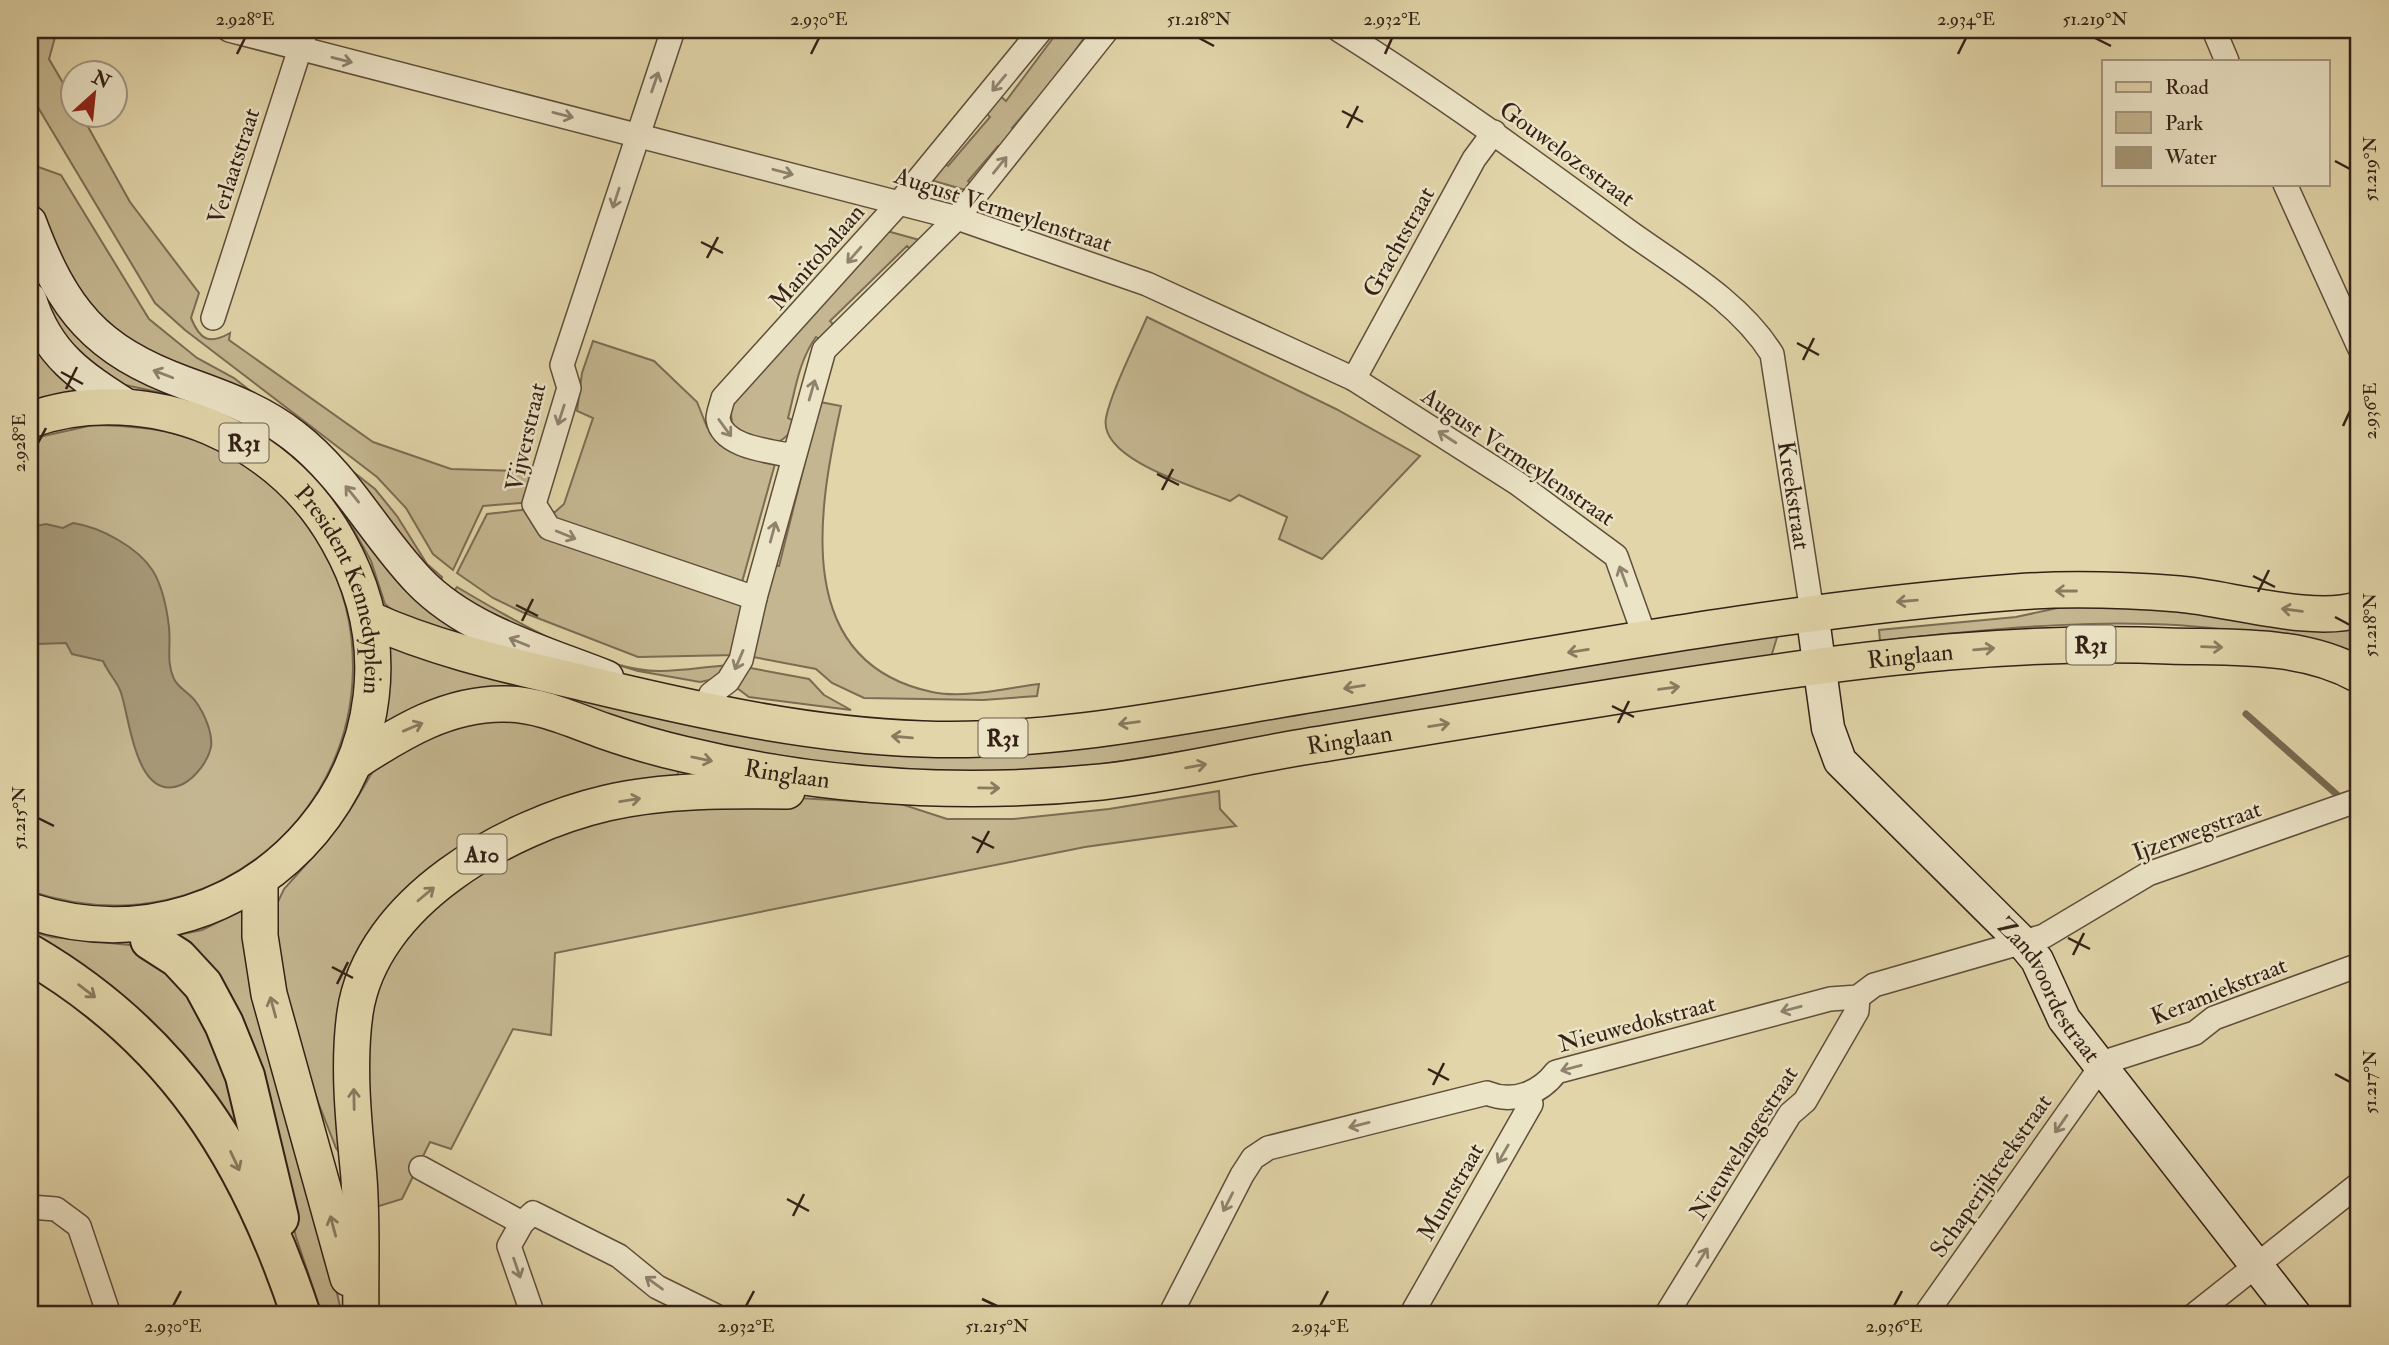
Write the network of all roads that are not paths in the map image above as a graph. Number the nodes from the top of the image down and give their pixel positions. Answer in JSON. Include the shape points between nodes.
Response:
{"nodes":[{"id":1,"x":229,"y":30,"type":"edge"},
{"id":2,"x":673,"y":30,"type":"edge"},
{"id":3,"x":1041,"y":30,"type":"edge"},
{"id":4,"x":1107,"y":30,"type":"edge"},
{"id":5,"x":1339,"y":30,"type":"edge"},
{"id":6,"x":2214,"y":30,"type":"edge"},
{"id":7,"x":302,"y":40,"type":"edge"},
{"id":8,"x":2228,"y":60,"type":"edge"},
{"id":9,"x":1494,"y":132,"type":"junction"},
{"id":10,"x":637,"y":134,"type":"junction"},
{"id":11,"x":2286,"y":186,"type":"edge"},
{"id":12,"x":899,"y":203,"type":"junction"},
{"id":13,"x":957,"y":218,"type":"junction"},
{"id":14,"x":30,"y":222,"type":"edge"},
{"id":15,"x":30,"y":299,"type":"edge"},
{"id":16,"x":212,"y":318,"type":"dead end"},
{"id":17,"x":1756,"y":330,"type":"joint"},
{"id":18,"x":2359,"y":347,"type":"edge"},
{"id":19,"x":1354,"y":380,"type":"junction"},
{"id":20,"x":129,"y":407,"type":"junction"},
{"id":21,"x":30,"y":421,"type":"edge"},
{"id":22,"x":793,"y":456,"type":"junction"},
{"id":23,"x":755,"y":598,"type":"junction"},
{"id":24,"x":2359,"y":609,"type":"edge"},
{"id":25,"x":1812,"y":612,"type":"junction"},
{"id":26,"x":369,"y":619,"type":"junction"},
{"id":27,"x":1646,"y":640,"type":"junction"},
{"id":28,"x":1819,"y":666,"type":"junction"},
{"id":29,"x":2359,"y":675,"type":"edge"},
{"id":30,"x":648,"y":699,"type":"junction"},
{"id":31,"x":703,"y":712,"type":"junction"},
{"id":32,"x":355,"y":762,"type":"junction"},
{"id":33,"x":860,"y":785,"type":"junction"},
{"id":34,"x":2359,"y":800,"type":"edge"},
{"id":35,"x":260,"y":881,"type":"junction"},
{"id":36,"x":30,"y":911,"type":"edge"},
{"id":37,"x":133,"y":933,"type":"junction"},
{"id":38,"x":2022,"y":943,"type":"junction"},
{"id":39,"x":30,"y":954,"type":"edge"},
{"id":40,"x":2359,"y":965,"type":"edge"},
{"id":41,"x":1858,"y":997,"type":"junction"},
{"id":42,"x":2100,"y":1068,"type":"junction"},
{"id":43,"x":1528,"y":1094,"type":"junction"},
{"id":44,"x":421,"y":1168,"type":"dead end"},
{"id":45,"x":2359,"y":1184,"type":"edge"},
{"id":46,"x":30,"y":1207,"type":"edge"},
{"id":47,"x":522,"y":1223,"type":"junction"},
{"id":48,"x":280,"y":1251,"type":"junction"},
{"id":49,"x":2256,"y":1266,"type":"junction"},
{"id":50,"x":110,"y":1315,"type":"edge"},
{"id":51,"x":301,"y":1315,"type":"edge"},
{"id":52,"x":360,"y":1315,"type":"edge"},
{"id":53,"x":533,"y":1315,"type":"edge"},
{"id":54,"x":713,"y":1315,"type":"edge"},
{"id":55,"x":1170,"y":1315,"type":"edge"},
{"id":56,"x":1411,"y":1315,"type":"edge"},
{"id":57,"x":1666,"y":1315,"type":"edge"},
{"id":58,"x":1925,"y":1315,"type":"edge"},
{"id":59,"x":2193,"y":1315,"type":"edge"},
{"id":60,"x":2295,"y":1315,"type":"edge"}],
"edges":[{"from":1,"to":7,"type":"street","name":"August Vermeylenstraat"},
{"from":10,"to":2,"type":"street","name":"Vijverstraat","one_way":true},
{"from":3,"to":12,"type":"street","name":"Manitobalaan","one_way":true},
{"from":13,"to":4,"type":"street","one_way":true},
{"from":5,"to":9,"type":"street","name":"Gouwelozestraat"},
{"from":6,"to":8,"type":"street"},
{"from":7,"to":10,"type":"street","name":"August Vermeylenstraat","one_way":true},
{"from":7,"to":16,"type":"street","name":"Verlaatstraat"},
{"from":9,"to":17,"type":"street","name":"Gouwelozestraat"},
{"from":9,"to":19,"type":"street","name":"Grachtstraat","via":[[1474,159]]},
{"from":10,"to":12,"type":"street","name":"August Vermeylenstraat","one_way":true},
{"from":10,"to":23,"type":"street","name":"Vijverstraat","one_way":true,"via":[[562,365],[569,388],[534,504],[549,528]]},
{"from":11,"to":18,"type":"street"},
{"from":12,"to":13,"type":"street","name":"August Vermeylenstraat"},
{"from":12,"to":22,"type":"street","name":"Manitobalaan","one_way":true,"via":[[723,398],[718,419],[725,433],[740,443]]},
{"from":13,"to":19,"type":"street","name":"August Vermeylenstraat","via":[[1147,284]]},
{"from":22,"to":13,"type":"street","one_way":true,"via":[[824,349]]},
{"from":30,"to":14,"type":"main road","one_way":true,"via":[[462,613],[420,582],[354,496],[294,436],[228,397],[152,370],[110,345],[74,312],[55,284]]},
{"from":15,"to":20,"type":"main road","via":[[45,335],[63,361]]},
{"from":17,"to":25,"type":"street","name":"Kreekstraat","via":[[1772,354]]},
{"from":27,"to":19,"type":"street","name":"August Vermeylenstraat","one_way":true,"via":[[1616,556],[1517,483]]},
{"from":20,"to":21,"type":"main road","name":"President Kennedyplein","number":"R31","via":[[85,408]]},
{"from":20,"to":26,"type":"main road","name":"President Kennedyplein","number":"R31","via":[[186,417],[239,439],[285,472],[324,514],[352,564]]},
{"from":23,"to":22,"type":"street","one_way":true},
{"from":23,"to":31,"type":"street","one_way":true,"via":[[741,660],[728,681],[711,694]]},
{"from":24,"to":25,"type":"main road","name":"Ringlaan","number":"R31","one_way":true,"via":[[2348,614],[2298,612],[2179,594],[2052,591]]},
{"from":25,"to":27,"type":"main road","name":"Ringlaan","number":"R31"},
{"from":25,"to":28,"type":"main road","name":"Kreekstraat"},
{"from":26,"to":30,"type":"main road","name":"Ringlaan","number":"R31","via":[[413,638]]},
{"from":26,"to":32,"type":"main road","name":"President Kennedyplein","number":"R31","via":[[370,704]]},
{"from":27,"to":31,"type":"main road","name":"Ringlaan","number":"R31","one_way":true,"via":[[1145,721],[1015,737],[921,739],[764,724]]},
{"from":28,"to":29,"type":"main road","name":"Ringlaan","number":"R31","one_way":true,"via":[[2011,646],[2134,644],[2307,654]]},
{"from":33,"to":28,"type":"main road","name":"Ringlaan","number":"R31","one_way":true,"via":[[1010,788],[1105,782]]},
{"from":28,"to":38,"type":"main road","name":"Zandvoordestraat","via":[[1828,728],[1840,761]]},
{"from":30,"to":31,"type":"main road","name":"Ringlaan","number":"R31"},
{"from":32,"to":33,"type":"main road","name":"Ringlaan","number":"R31","one_way":true,"via":[[407,728],[458,710],[507,704],[555,714],[680,754],[772,774]]},
{"from":32,"to":35,"type":"main road","name":"President Kennedyplein","number":"R31","via":[[331,808],[299,848]]},
{"from":52,"to":33,"type":"main road","number":"A10","one_way":true,"via":[[355,1012],[380,949],[411,906],[473,859],[568,813],[653,796],[835,791]]},
{"from":34,"to":38,"type":"street","name":"Ijzerwegstraat","via":[[2148,874],[2044,936]]},
{"from":35,"to":37,"type":"main road","name":"President Kennedyplein","number":"R31","via":[[215,906]]},
{"from":52,"to":35,"type":"main road","number":"A10","one_way":true,"via":[[269,995],[260,936]]},
{"from":36,"to":37,"type":"main road","name":"President Kennedyplein","number":"R31"},
{"from":37,"to":48,"type":"highway","via":[[178,958],[203,985],[224,1024],[245,1076],[278,1212]]},
{"from":38,"to":41,"type":"street","name":"Nieuwedokstraat","via":[[1874,985]]},
{"from":38,"to":42,"type":"main road","name":"Zandvoordestraat","via":[[2037,960],[2064,1019]]},
{"from":39,"to":48,"type":"highway","one_way":true,"via":[[72,979],[158,1052],[227,1145]]},
{"from":40,"to":42,"type":"street","name":"Keramiekstraat","via":[[2214,1018],[2195,1033],[2111,1060]]},
{"from":41,"to":43,"type":"street","name":"Nieuwedokstraat","one_way":true,"via":[[1830,999],[1556,1072],[1545,1087]]},
{"from":57,"to":41,"type":"street","name":"Nieuwelangestraat","one_way":true,"via":[[1790,1114],[1805,1101],[1857,1011]]},
{"from":42,"to":49,"type":"main road","name":"Zandvoordestraat"},
{"from":42,"to":58,"type":"street","name":"Schaperijkreekstraat","one_way":true},
{"from":43,"to":55,"type":"street","one_way":true,"via":[[1501,1099],[1487,1093],[1268,1148],[1242,1175]]},
{"from":43,"to":56,"type":"street","name":"Muntstraat","one_way":true,"via":[[1531,1104]]},
{"from":44,"to":47,"type":"street"},
{"from":45,"to":49,"type":"street"},
{"from":46,"to":50,"type":"street","via":[[56,1209],[79,1226]]},
{"from":47,"to":53,"type":"street","one_way":true,"via":[[509,1246]]},
{"from":54,"to":47,"type":"street","one_way":true,"via":[[657,1287],[619,1256],[533,1213]]},
{"from":48,"to":51,"type":"highway"},
{"from":49,"to":59,"type":"street"},
{"from":49,"to":60,"type":"main road","name":"Zandvoordestraat"}]}
